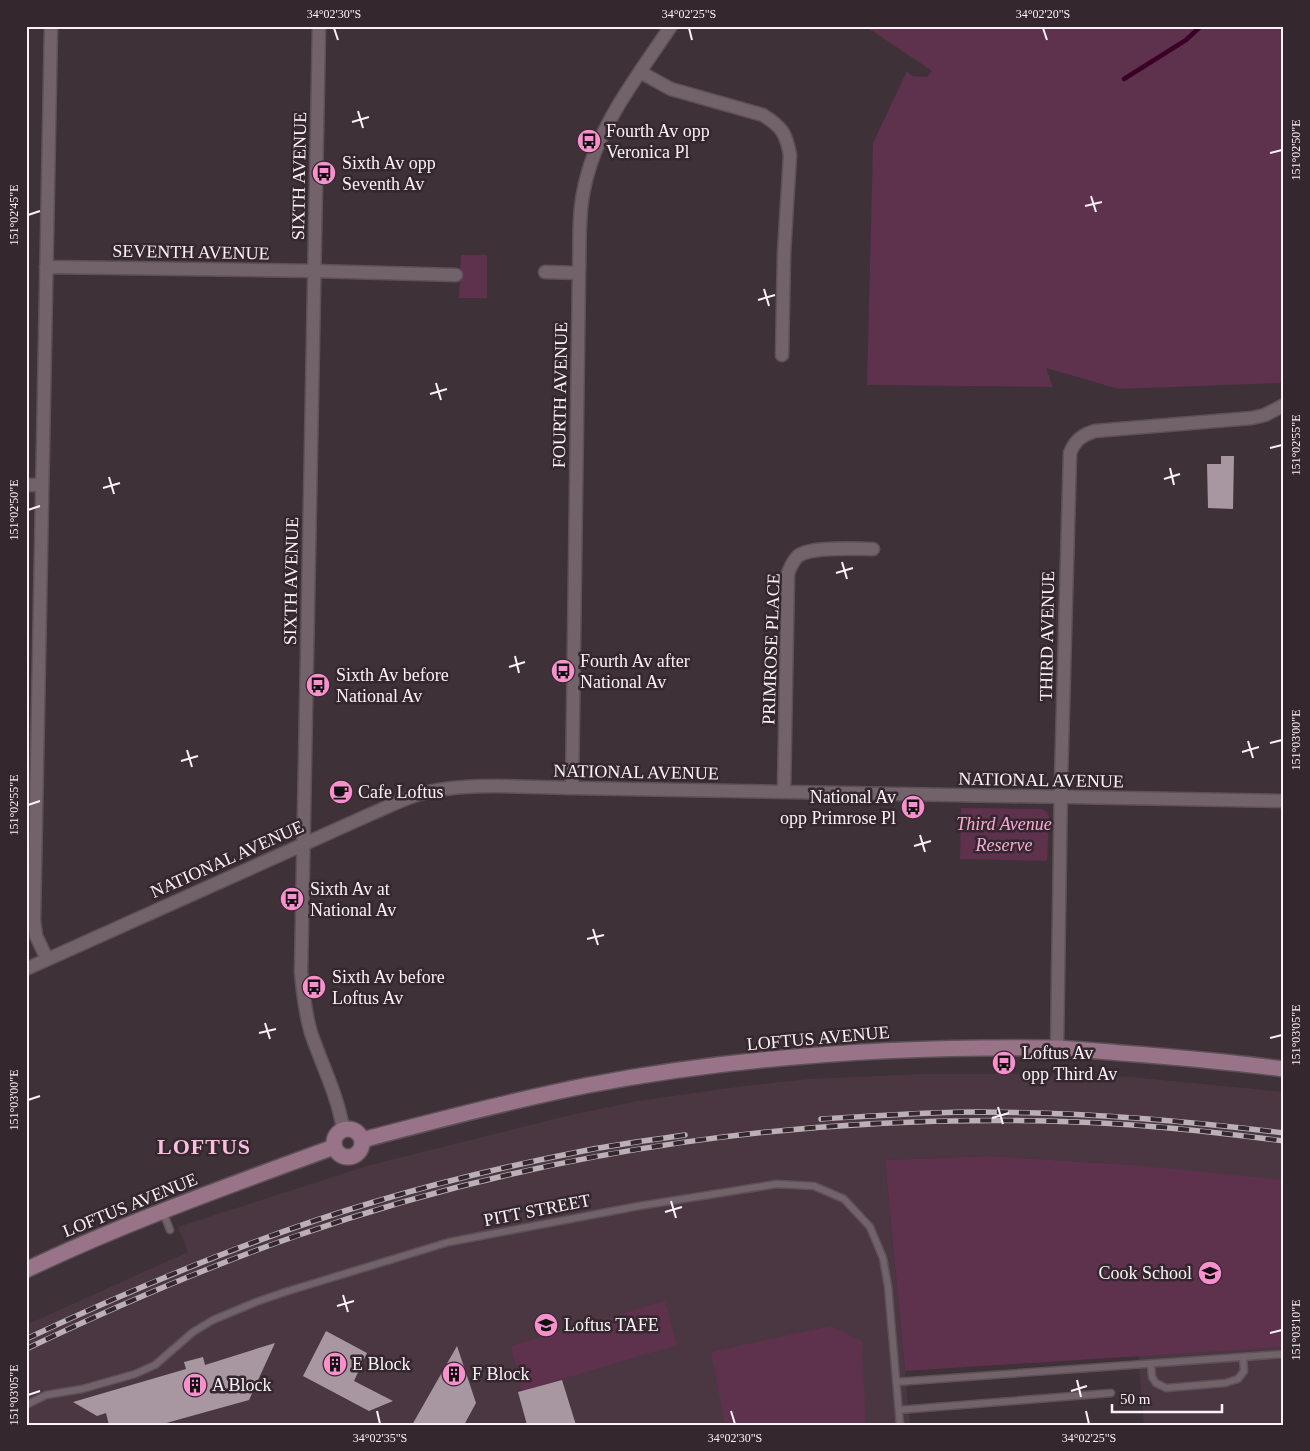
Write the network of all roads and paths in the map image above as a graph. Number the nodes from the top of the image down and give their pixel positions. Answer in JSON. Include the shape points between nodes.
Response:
{"nodes":[{"id":1,"x":51,"y":26,"type":"edge"},
{"id":2,"x":319,"y":26,"type":"edge"},
{"id":3,"x":671,"y":26,"type":"edge"},
{"id":4,"x":640,"y":72,"type":"junction"},
{"id":5,"x":46,"y":267,"type":"junction"},
{"id":6,"x":314,"y":271,"type":"junction"},
{"id":7,"x":545,"y":272,"type":"dead end"},
{"id":8,"x":579,"y":273,"type":"junction"},
{"id":9,"x":456,"y":275,"type":"dead end"},
{"id":10,"x":782,"y":356,"type":"dead end"},
{"id":11,"x":1284,"y":405,"type":"edge"},
{"id":12,"x":26,"y":485,"type":"edge"},
{"id":13,"x":42,"y":485,"type":"junction"},
{"id":14,"x":873,"y":549,"type":"dead end"},
{"id":15,"x":572,"y":788,"type":"junction"},
{"id":16,"x":784,"y":792,"type":"junction"},
{"id":17,"x":1061,"y":798,"type":"junction"},
{"id":18,"x":1284,"y":801,"type":"edge"},
{"id":19,"x":304,"y":844,"type":"junction"},
{"id":20,"x":47,"y":959,"type":"junction"},
{"id":21,"x":26,"y":970,"type":"edge"},
{"id":22,"x":1057,"y":1048,"type":"junction"},
{"id":23,"x":1284,"y":1069,"type":"edge"},
{"id":24,"x":343,"y":1129,"type":"junction"},
{"id":25,"x":362,"y":1140,"type":"junction"},
{"id":26,"x":334,"y":1147,"type":"junction"},
{"id":27,"x":163,"y":1210,"type":"junction"},
{"id":28,"x":170,"y":1230,"type":"dead end"},
{"id":29,"x":26,"y":1270,"type":"edge"},
{"id":30,"x":1284,"y":1354,"type":"edge"},
{"id":31,"x":1243,"y":1357,"type":"junction"},
{"id":32,"x":1151,"y":1364,"type":"junction"},
{"id":33,"x":896,"y":1382,"type":"junction"},
{"id":34,"x":1111,"y":1393,"type":"dead end"},
{"id":35,"x":26,"y":1405,"type":"edge"},
{"id":36,"x":899,"y":1410,"type":"junction"},
{"id":37,"x":900,"y":1425,"type":"edge"}],
"edges":[{"from":1,"to":5,"type":"street"},
{"from":2,"to":6,"type":"street","name":"SIXTH AVENUE"},
{"from":3,"to":4,"type":"street","name":"FOURTH AVENUE"},
{"from":4,"to":8,"type":"street","name":"FOURTH AVENUE","via":[[605,129],[593,159],[584,190]]},
{"from":4,"to":10,"type":"street","via":[[671,89],[763,114],[784,131],[790,155]]},
{"from":5,"to":6,"type":"street","name":"SEVENTH AVENUE"},
{"from":5,"to":13,"type":"street"},
{"from":6,"to":9,"type":"street","name":"SEVENTH AVENUE"},
{"from":6,"to":19,"type":"street","name":"SIXTH AVENUE"},
{"from":7,"to":8,"type":"street"},
{"from":8,"to":15,"type":"street","name":"FOURTH AVENUE"},
{"from":11,"to":17,"type":"street","name":"THIRD AVENUE","via":[[1252,418],[1095,431],[1079,438],[1073,445],[1069,471]]},
{"from":12,"to":13,"type":"street"},
{"from":13,"to":20,"type":"street","via":[[34,920],[36,936]]},
{"from":14,"to":16,"type":"street","name":"PRIMROSE PLACE","via":[[807,551],[798,557],[788,573]]},
{"from":15,"to":16,"type":"street","name":"NATIONAL AVENUE"},
{"from":15,"to":19,"type":"street","name":"NATIONAL AVENUE","via":[[466,788],[415,795]]},
{"from":16,"to":17,"type":"street","name":"NATIONAL AVENUE"},
{"from":17,"to":18,"type":"street","name":"NATIONAL AVENUE"},
{"from":17,"to":22,"type":"street","name":"THIRD AVENUE"},
{"from":19,"to":20,"type":"street","name":"NATIONAL AVENUE"},
{"from":19,"to":24,"type":"street","name":"SIXTH AVENUE","via":[[301,972],[304,1003]]},
{"from":20,"to":21,"type":"street","name":"NATIONAL AVENUE"},
{"from":22,"to":23,"type":"street","name":"LOFTUS AVENUE"},
{"from":22,"to":25,"type":"street","name":"LOFTUS AVENUE","via":[[903,1050],[712,1066],[590,1085]]},
{"from":24,"to":25,"type":"street","via":[[357,1132]]},
{"from":24,"to":26,"type":"street","via":[[335,1136]]},
{"from":25,"to":26,"type":"street","via":[[359,1152],[352,1157],[339,1154]]},
{"from":26,"to":27,"type":"street","name":"LOFTUS AVENUE"},
{"from":27,"to":28,"type":"lane"},
{"from":27,"to":29,"type":"street","name":"LOFTUS AVENUE"},
{"from":30,"to":31,"type":"lane"},
{"from":31,"to":32,"type":"lane"},
{"from":31,"to":32,"type":"lane","via":[[1244,1371],[1226,1383],[1166,1388],[1156,1384]]},
{"from":32,"to":33,"type":"lane"},
{"from":33,"to":35,"type":"lane","name":"PITT STREET","via":[[883,1258],[870,1226],[844,1199],[814,1186],[777,1184],[638,1206],[449,1242],[256,1302],[213,1320],[193,1332],[155,1365],[135,1374],[46,1395]]},
{"from":33,"to":36,"type":"lane","name":"PITT STREET"},
{"from":34,"to":36,"type":"lane"},
{"from":36,"to":37,"type":"lane","name":"PITT STREET"}]}
